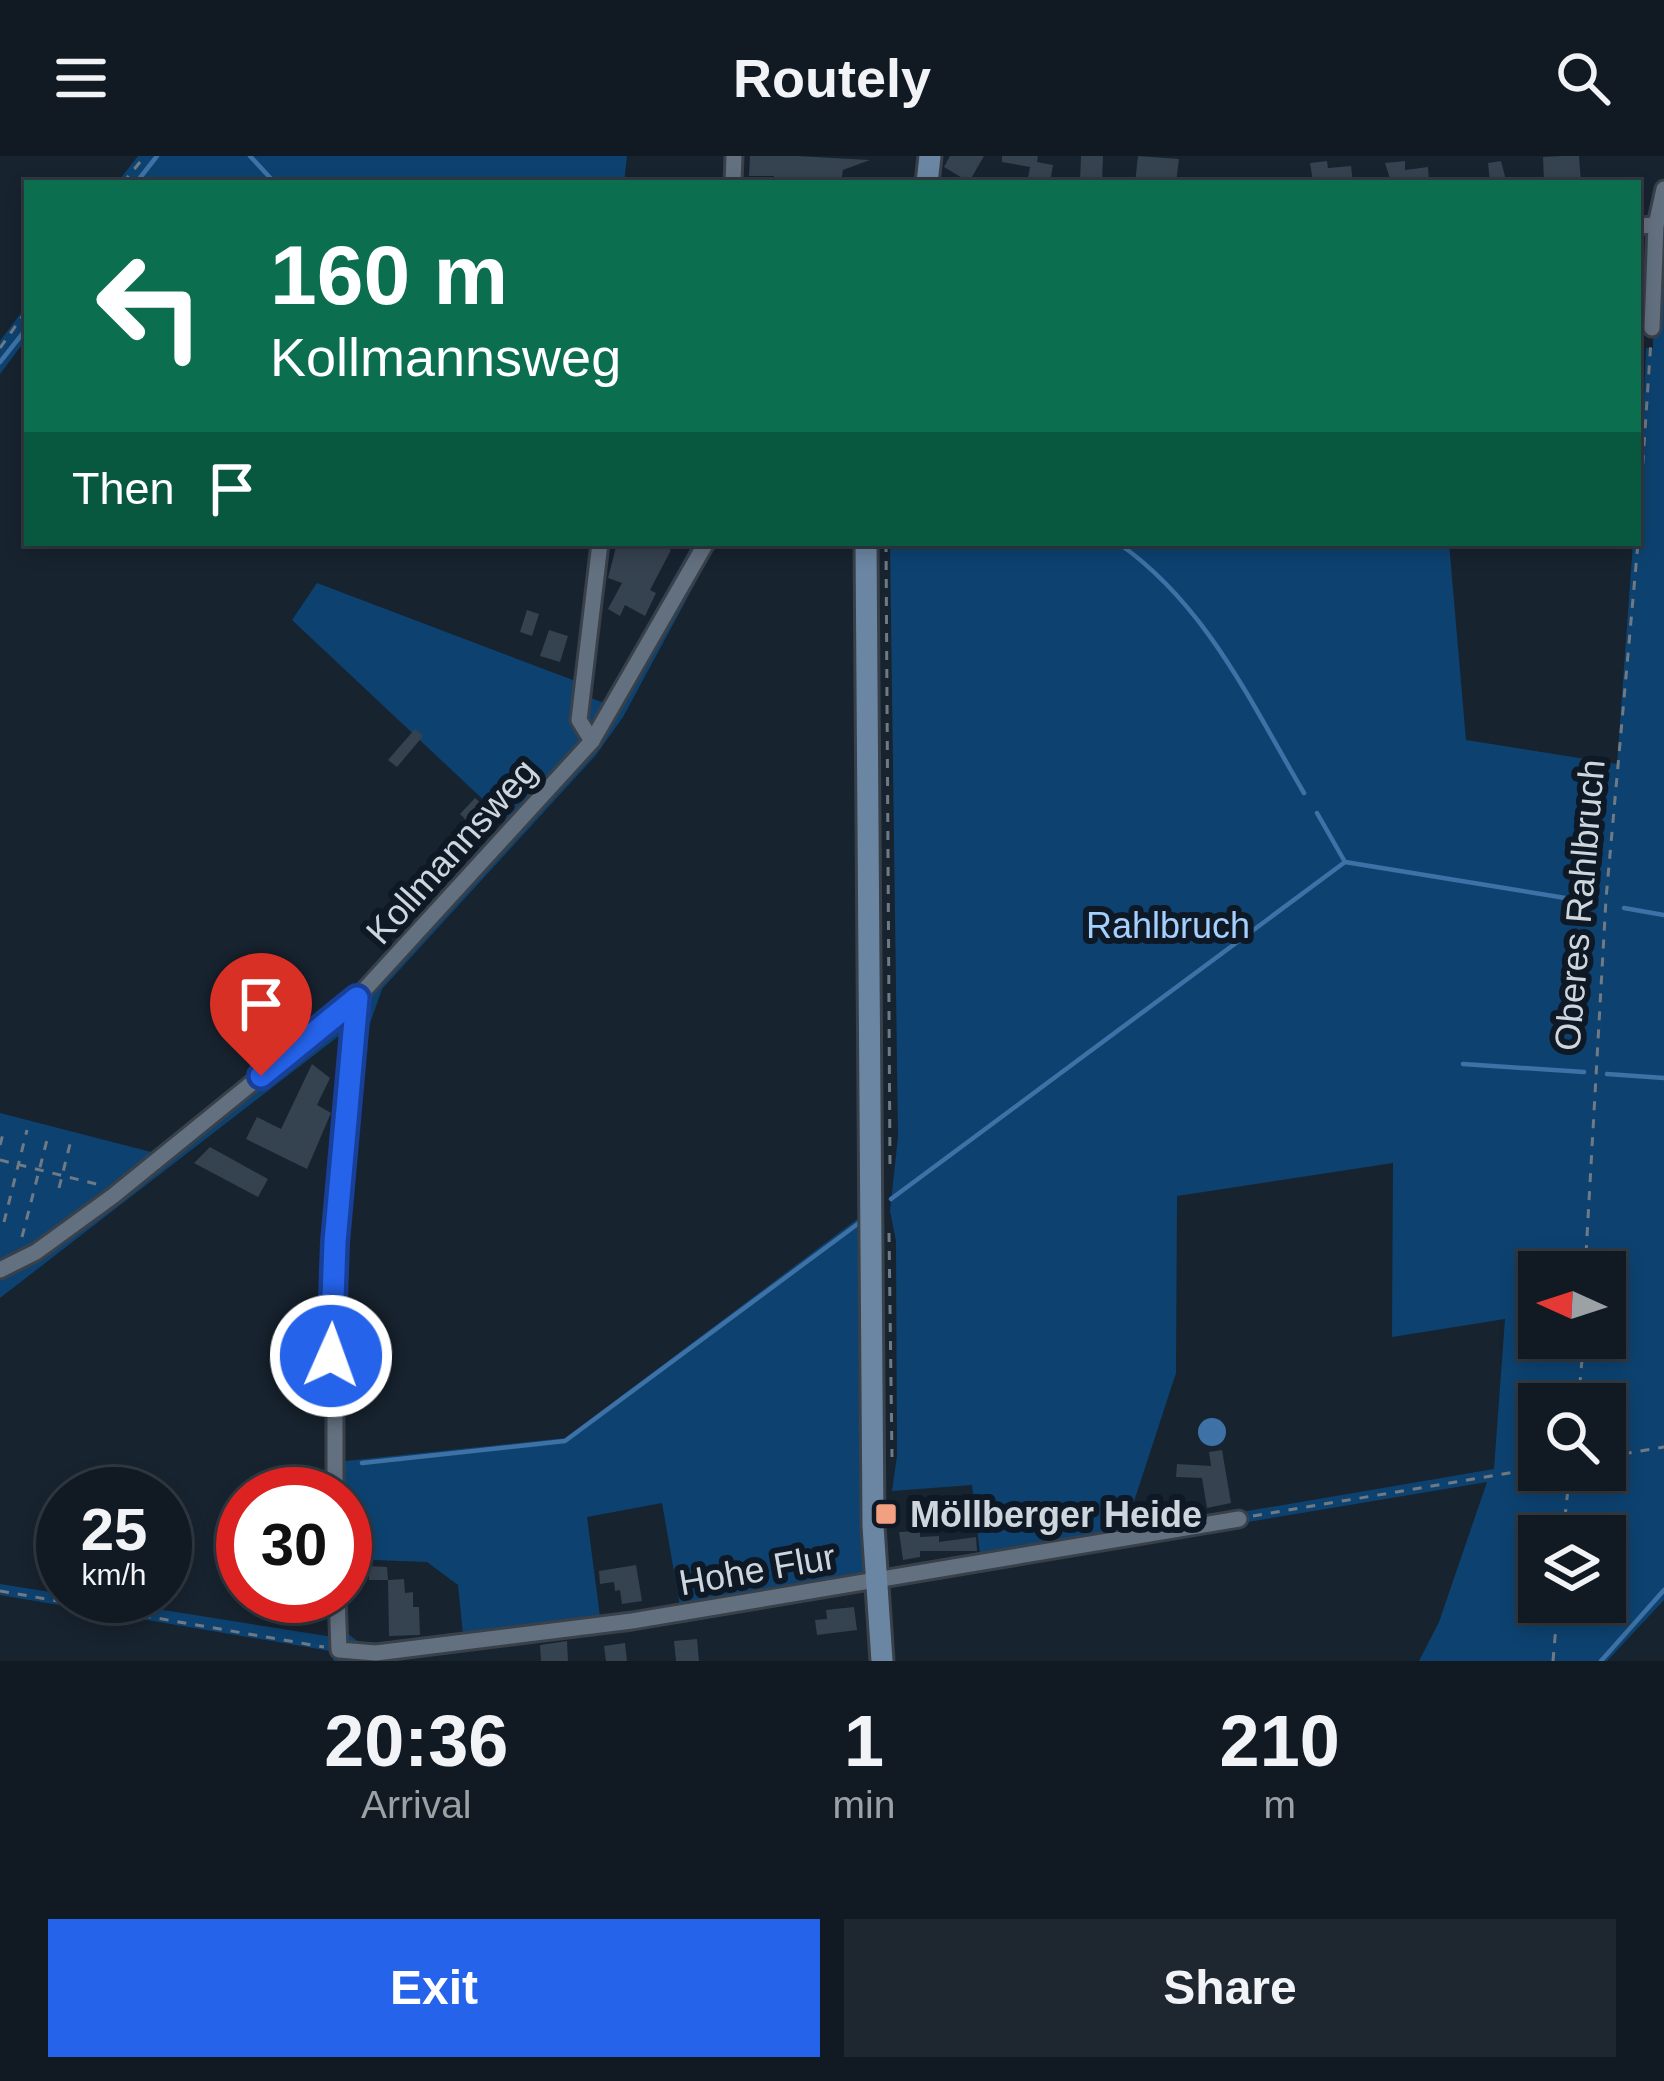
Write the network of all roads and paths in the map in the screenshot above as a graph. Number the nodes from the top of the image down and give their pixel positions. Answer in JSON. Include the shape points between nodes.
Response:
{"nodes":[{"id":1,"x":145,"y":156,"type":"edge"},
{"id":2,"x":125,"y":180,"type":"edge"},
{"id":3,"x":1664,"y":189,"type":"edge"},
{"id":4,"x":1656,"y":225,"type":"junction"},
{"id":5,"x":1641,"y":226,"type":"edge"},
{"id":6,"x":24,"y":314,"type":"edge"},
{"id":7,"x":1652,"y":328,"type":"joint"},
{"id":8,"x":0,"y":348,"type":"edge"},
{"id":9,"x":1641,"y":495,"type":"edge"},
{"id":10,"x":600,"y":546,"type":"edge"},
{"id":11,"x":704,"y":546,"type":"edge"},
{"id":12,"x":866,"y":546,"type":"edge"},
{"id":13,"x":886,"y":546,"type":"edge"},
{"id":14,"x":1637,"y":546,"type":"edge"},
{"id":15,"x":592,"y":741,"type":"junction"},
{"id":16,"x":357,"y":998,"type":"junction"},
{"id":17,"x":4,"y":1130,"type":"dead end"},
{"id":18,"x":26,"y":1130,"type":"dead end"},
{"id":19,"x":48,"y":1136,"type":"dead end"},
{"id":20,"x":71,"y":1139,"type":"dead end"},
{"id":21,"x":0,"y":1145,"type":"edge"},
{"id":22,"x":0,"y":1160,"type":"edge"},
{"id":23,"x":18,"y":1164,"type":"junction"},
{"id":24,"x":40,"y":1169,"type":"junction"},
{"id":25,"x":62,"y":1174,"type":"junction"},
{"id":26,"x":888,"y":1178,"type":"dead end"},
{"id":27,"x":59,"y":1188,"type":"dead end"},
{"id":28,"x":112,"y":1196,"type":"junction"},
{"id":29,"x":4,"y":1222,"type":"dead end"},
{"id":30,"x":886,"y":1224,"type":"dead end"},
{"id":31,"x":22,"y":1237,"type":"dead end"},
{"id":32,"x":1586,"y":1251,"type":"edge"},
{"id":33,"x":0,"y":1270,"type":"edge"},
{"id":34,"x":1664,"y":1447,"type":"edge"},
{"id":35,"x":1626,"y":1453,"type":"edge"},
{"id":36,"x":892,"y":1457,"type":"dead end"},
{"id":37,"x":335,"y":1467,"type":"edge"},
{"id":38,"x":1518,"y":1472,"type":"edge"},
{"id":39,"x":1239,"y":1519,"type":"joint"},
{"id":40,"x":875,"y":1579,"type":"junction"},
{"id":41,"x":0,"y":1591,"type":"edge"},
{"id":42,"x":338,"y":1623,"type":"edge"},
{"id":43,"x":1556,"y":1623,"type":"edge"},
{"id":44,"x":339,"y":1650,"type":"junction"},
{"id":45,"x":882,"y":1661,"type":"edge"},
{"id":46,"x":1553,"y":1661,"type":"edge"}],
"edges":[{"from":1,"to":2,"type":"path"},
{"from":3,"to":4,"type":"street"},
{"from":4,"to":5,"type":"street"},
{"from":4,"to":7,"type":"street"},
{"from":6,"to":8,"type":"path"},
{"from":7,"to":9,"type":"path","name":"Oberes Rahlbruch"},
{"from":10,"to":15,"type":"street","via":[[579,720]]},
{"from":11,"to":15,"type":"street","name":"Kollmannsweg"},
{"from":12,"to":40,"type":"street"},
{"from":13,"to":26,"type":"path"},
{"from":14,"to":32,"type":"path","name":"Oberes Rahlbruch"},
{"from":15,"to":16,"type":"street","name":"Kollmannsweg"},
{"from":16,"to":28,"type":"street","name":"Kollmannsweg"},
{"from":16,"to":37,"type":"street","via":[[335,1242]]},
{"from":17,"to":21,"type":"path"},
{"from":18,"to":23,"type":"path"},
{"from":19,"to":24,"type":"path"},
{"from":20,"to":25,"type":"path"},
{"from":22,"to":23,"type":"path"},
{"from":23,"to":24,"type":"path"},
{"from":23,"to":29,"type":"path"},
{"from":24,"to":25,"type":"path"},
{"from":24,"to":31,"type":"path"},
{"from":25,"to":27,"type":"path"},
{"from":25,"to":28,"type":"path","via":[[101,1183]]},
{"from":28,"to":33,"type":"street","name":"Kollmannsweg"},
{"from":30,"to":36,"type":"path"},
{"from":34,"to":35,"type":"path"},
{"from":38,"to":39,"type":"path"},
{"from":39,"to":40,"type":"street","name":"Hohe Flur"},
{"from":40,"to":44,"type":"street","name":"Hohe Flur","via":[[632,1621],[376,1653]]},
{"from":40,"to":45,"type":"street"},
{"from":41,"to":44,"type":"path"},
{"from":42,"to":44,"type":"street"},
{"from":43,"to":46,"type":"path"}]}
